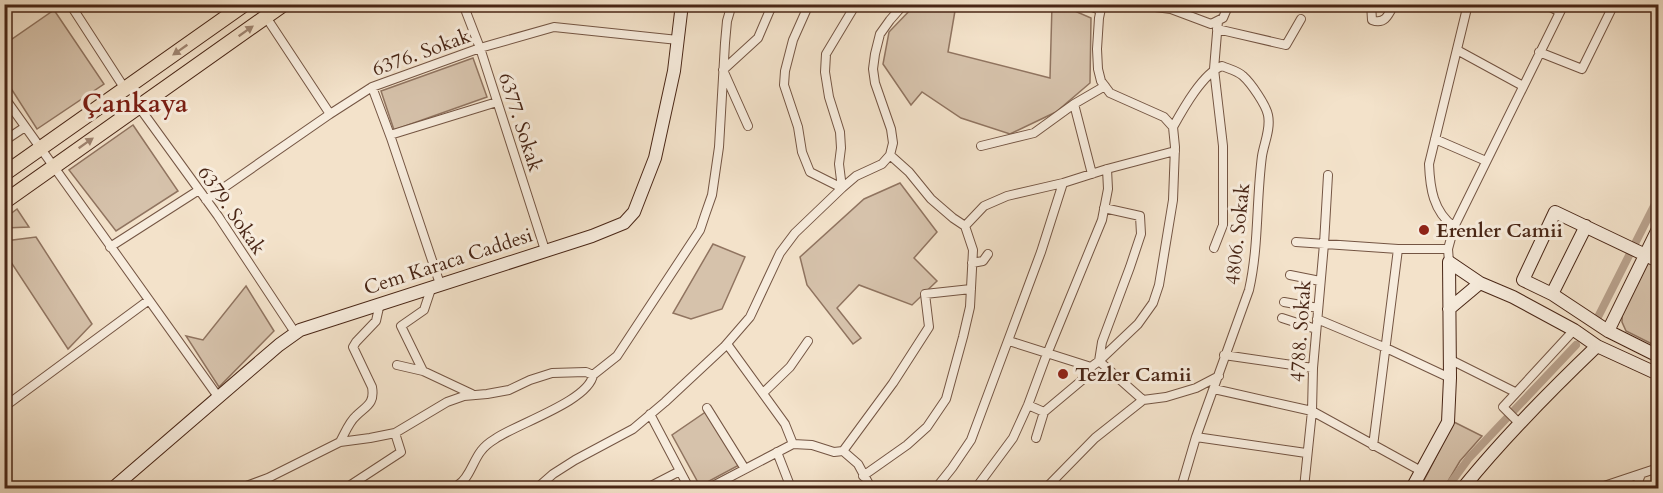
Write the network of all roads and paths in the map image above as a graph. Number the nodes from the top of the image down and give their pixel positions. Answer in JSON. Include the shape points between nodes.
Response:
{"nodes":[{"id":1,"x":70,"y":4,"type":"edge"},
{"id":2,"x":245,"y":4,"type":"edge"},
{"id":3,"x":284,"y":4,"type":"edge"},
{"id":4,"x":463,"y":4,"type":"edge"},
{"id":5,"x":682,"y":4,"type":"edge"},
{"id":6,"x":732,"y":4,"type":"edge"},
{"id":7,"x":777,"y":4,"type":"edge"},
{"id":8,"x":809,"y":4,"type":"edge"},
{"id":9,"x":856,"y":4,"type":"edge"},
{"id":10,"x":904,"y":4,"type":"edge"},
{"id":11,"x":1085,"y":4,"type":"edge"},
{"id":12,"x":1132,"y":4,"type":"edge"},
{"id":13,"x":1229,"y":4,"type":"edge"},
{"id":14,"x":1371,"y":4,"type":"edge"},
{"id":15,"x":1394,"y":4,"type":"edge"},
{"id":16,"x":1468,"y":4,"type":"edge"},
{"id":17,"x":1545,"y":4,"type":"edge"},
{"id":18,"x":1614,"y":4,"type":"edge"},
{"id":19,"x":1101,"y":7,"type":"edge"},
{"id":20,"x":1562,"y":8,"type":"edge"},
{"id":21,"x":266,"y":17,"type":"junction"},
{"id":22,"x":1301,"y":18,"type":"dead end"},
{"id":23,"x":1218,"y":25,"type":"junction"},
{"id":24,"x":678,"y":40,"type":"junction"},
{"id":25,"x":480,"y":48,"type":"junction"},
{"id":26,"x":1457,"y":50,"type":"junction"},
{"id":27,"x":1539,"y":52,"type":"junction"},
{"id":28,"x":1218,"y":68,"type":"junction"},
{"id":29,"x":723,"y":70,"type":"junction"},
{"id":30,"x":1105,"y":86,"type":"junction"},
{"id":31,"x":1523,"y":86,"type":"junction"},
{"id":32,"x":372,"y":87,"type":"junction"},
{"id":33,"x":125,"y":89,"type":"junction"},
{"id":34,"x":4,"y":97,"type":"edge"},
{"id":35,"x":497,"y":102,"type":"junction"},
{"id":36,"x":1074,"y":104,"type":"junction"},
{"id":37,"x":139,"y":106,"type":"junction"},
{"id":38,"x":330,"y":114,"type":"junction"},
{"id":39,"x":748,"y":126,"type":"dead end"},
{"id":40,"x":26,"y":127,"type":"junction"},
{"id":41,"x":1173,"y":127,"type":"junction"},
{"id":42,"x":390,"y":135,"type":"junction"},
{"id":43,"x":1435,"y":139,"type":"junction"},
{"id":44,"x":4,"y":141,"type":"edge"},
{"id":45,"x":981,"y":146,"type":"dead end"},
{"id":46,"x":41,"y":148,"type":"junction"},
{"id":47,"x":1175,"y":151,"type":"junction"},
{"id":48,"x":890,"y":155,"type":"junction"},
{"id":49,"x":1486,"y":161,"type":"junction"},
{"id":50,"x":54,"y":167,"type":"junction"},
{"id":51,"x":1107,"y":169,"type":"junction"},
{"id":52,"x":4,"y":174,"type":"edge"},
{"id":53,"x":1092,"y":174,"type":"junction"},
{"id":54,"x":1328,"y":175,"type":"dead end"},
{"id":55,"x":1063,"y":183,"type":"junction"},
{"id":56,"x":842,"y":188,"type":"junction"},
{"id":57,"x":199,"y":190,"type":"junction"},
{"id":58,"x":206,"y":200,"type":"junction"},
{"id":59,"x":4,"y":202,"type":"edge"},
{"id":60,"x":1104,"y":208,"type":"junction"},
{"id":61,"x":965,"y":226,"type":"junction"},
{"id":62,"x":1586,"y":226,"type":"junction"},
{"id":63,"x":1454,"y":227,"type":"junction"},
{"id":64,"x":1659,"y":229,"type":"edge"},
{"id":65,"x":1296,"y":242,"type":"dead end"},
{"id":66,"x":1324,"y":244,"type":"junction"},
{"id":67,"x":110,"y":247,"type":"junction"},
{"id":68,"x":1214,"y":248,"type":"dead end"},
{"id":69,"x":1398,"y":249,"type":"junction"},
{"id":70,"x":1448,"y":249,"type":"junction"},
{"id":71,"x":545,"y":250,"type":"junction"},
{"id":72,"x":1637,"y":251,"type":"junction"},
{"id":73,"x":988,"y":254,"type":"dead end"},
{"id":74,"x":1659,"y":261,"type":"edge"},
{"id":75,"x":1449,"y":262,"type":"junction"},
{"id":76,"x":972,"y":263,"type":"junction"},
{"id":77,"x":1290,"y":275,"type":"dead end"},
{"id":78,"x":1320,"y":282,"type":"junction"},
{"id":79,"x":1480,"y":283,"type":"junction"},
{"id":80,"x":436,"y":285,"type":"junction"},
{"id":81,"x":971,"y":289,"type":"junction"},
{"id":82,"x":1552,"y":294,"type":"junction"},
{"id":83,"x":149,"y":300,"type":"junction"},
{"id":84,"x":1284,"y":302,"type":"dead end"},
{"id":85,"x":380,"y":303,"type":"junction"},
{"id":86,"x":1318,"y":308,"type":"junction"},
{"id":87,"x":1449,"y":309,"type":"junction"},
{"id":88,"x":1282,"y":318,"type":"dead end"},
{"id":89,"x":1317,"y":319,"type":"junction"},
{"id":90,"x":1316,"y":329,"type":"junction"},
{"id":91,"x":1574,"y":330,"type":"junction"},
{"id":92,"x":1608,"y":331,"type":"junction"},
{"id":93,"x":296,"y":334,"type":"junction"},
{"id":94,"x":808,"y":341,"type":"dead end"},
{"id":95,"x":1009,"y":341,"type":"junction"},
{"id":96,"x":727,"y":344,"type":"junction"},
{"id":97,"x":1598,"y":346,"type":"junction"},
{"id":98,"x":1386,"y":348,"type":"junction"},
{"id":99,"x":1048,"y":352,"type":"junction"},
{"id":100,"x":1224,"y":355,"type":"junction"},
{"id":101,"x":1659,"y":356,"type":"edge"},
{"id":102,"x":1449,"y":359,"type":"junction"},
{"id":103,"x":1099,"y":361,"type":"junction"},
{"id":104,"x":397,"y":365,"type":"dead end"},
{"id":105,"x":1090,"y":367,"type":"junction"},
{"id":106,"x":1313,"y":368,"type":"junction"},
{"id":107,"x":423,"y":371,"type":"junction"},
{"id":108,"x":1659,"y":374,"type":"edge"},
{"id":109,"x":593,"y":375,"type":"junction"},
{"id":110,"x":1219,"y":375,"type":"junction"},
{"id":111,"x":1450,"y":378,"type":"junction"},
{"id":112,"x":1214,"y":389,"type":"junction"},
{"id":113,"x":1515,"y":392,"type":"junction"},
{"id":114,"x":763,"y":393,"type":"junction"},
{"id":115,"x":475,"y":395,"type":"junction"},
{"id":116,"x":219,"y":398,"type":"junction"},
{"id":117,"x":1143,"y":400,"type":"junction"},
{"id":118,"x":1028,"y":405,"type":"junction"},
{"id":119,"x":4,"y":407,"type":"edge"},
{"id":120,"x":707,"y":408,"type":"dead end"},
{"id":121,"x":1312,"y":411,"type":"junction"},
{"id":122,"x":1044,"y":412,"type":"junction"},
{"id":123,"x":1507,"y":413,"type":"junction"},
{"id":124,"x":650,"y":414,"type":"junction"},
{"id":125,"x":395,"y":433,"type":"junction"},
{"id":126,"x":1196,"y":437,"type":"junction"},
{"id":127,"x":1036,"y":438,"type":"dead end"},
{"id":128,"x":340,"y":442,"type":"junction"},
{"id":129,"x":793,"y":444,"type":"junction"},
{"id":130,"x":1373,"y":446,"type":"junction"},
{"id":131,"x":777,"y":452,"type":"junction"},
{"id":132,"x":843,"y":452,"type":"junction"},
{"id":133,"x":1306,"y":453,"type":"junction"},
{"id":134,"x":1659,"y":468,"type":"edge"},
{"id":135,"x":746,"y":469,"type":"junction"},
{"id":136,"x":680,"y":471,"type":"junction"},
{"id":137,"x":1421,"y":471,"type":"junction"},
{"id":138,"x":1641,"y":474,"type":"junction"},
{"id":139,"x":863,"y":476,"type":"junction"},
{"id":140,"x":459,"y":487,"type":"edge"},
{"id":141,"x":1181,"y":487,"type":"edge"},
{"id":142,"x":113,"y":489,"type":"edge"},
{"id":143,"x":241,"y":489,"type":"edge"},
{"id":144,"x":346,"y":489,"type":"edge"},
{"id":145,"x":444,"y":489,"type":"edge"},
{"id":146,"x":537,"y":489,"type":"edge"},
{"id":147,"x":647,"y":489,"type":"edge"},
{"id":148,"x":689,"y":489,"type":"edge"},
{"id":149,"x":709,"y":489,"type":"edge"},
{"id":150,"x":791,"y":489,"type":"edge"},
{"id":151,"x":871,"y":489,"type":"edge"},
{"id":152,"x":936,"y":489,"type":"edge"},
{"id":153,"x":976,"y":489,"type":"edge"},
{"id":154,"x":1046,"y":489,"type":"edge"},
{"id":155,"x":1118,"y":489,"type":"edge"},
{"id":156,"x":1304,"y":489,"type":"edge"},
{"id":157,"x":1412,"y":489,"type":"edge"},
{"id":158,"x":1463,"y":489,"type":"edge"},
{"id":159,"x":1598,"y":489,"type":"edge"},
{"id":160,"x":1636,"y":489,"type":"edge"}],
"edges":[{"from":1,"to":33,"type":"street"},
{"from":2,"to":33,"type":"main road","one_way":true},
{"from":3,"to":21,"type":"main road"},
{"from":4,"to":25,"type":"street","name":"6377. Sokak"},
{"from":5,"to":24,"type":"street","name":"Cem Karaca Caddesi"},
{"from":6,"to":29,"type":"street"},
{"from":7,"to":29,"type":"street","via":[[770,10],[758,38]]},
{"from":8,"to":56,"type":"street","via":[[793,40],[784,85],[810,172]]},
{"from":9,"to":56,"type":"street","via":[[826,54],[829,97],[840,132]]},
{"from":10,"to":48,"type":"street","via":[[880,34],[873,69],[891,129]]},
{"from":11,"to":19,"type":"street"},
{"from":12,"to":23,"type":"street","via":[[1171,9]]},
{"from":13,"to":23,"type":"street"},
{"from":14,"to":15,"type":"street","via":[[1372,20],[1377,22],[1387,18]]},
{"from":16,"to":26,"type":"street"},
{"from":17,"to":20,"type":"street"},
{"from":18,"to":27,"type":"street","via":[[1582,69]]},
{"from":19,"to":30,"type":"street","via":[[1096,49]]},
{"from":20,"to":27,"type":"street"},
{"from":37,"to":21,"type":"main road","one_way":true},
{"from":21,"to":38,"type":"street"},
{"from":22,"to":23,"type":"street","via":[[1286,45]]},
{"from":23,"to":28,"type":"street"},
{"from":24,"to":25,"type":"street","name":"6376. Sokak","via":[[554,27]]},
{"from":24,"to":71,"type":"street","name":"Cem Karaca Caddesi","via":[[655,158],[634,212],[624,223]]},
{"from":25,"to":32,"type":"street","name":"6376. Sokak"},
{"from":25,"to":35,"type":"street","name":"6377. Sokak"},
{"from":26,"to":31,"type":"street"},
{"from":26,"to":43,"type":"street"},
{"from":27,"to":31,"type":"street"},
{"from":28,"to":41,"type":"street","via":[[1185,104]]},
{"from":28,"to":68,"type":"street","via":[[1223,225]]},
{"from":28,"to":100,"type":"street","name":"4806. Sokak","via":[[1242,75],[1268,113],[1269,126],[1261,163],[1255,265]]},
{"from":29,"to":39,"type":"street"},
{"from":29,"to":109,"type":"street","via":[[719,147],[712,195],[700,230],[617,356]]},
{"from":30,"to":36,"type":"street"},
{"from":30,"to":41,"type":"street","via":[[1110,93],[1164,117]]},
{"from":31,"to":49,"type":"street"},
{"from":32,"to":38,"type":"street","name":"6376. Sokak"},
{"from":32,"to":42,"type":"street"},
{"from":33,"to":46,"type":"main road"},
{"from":34,"to":40,"type":"street"},
{"from":35,"to":42,"type":"street"},
{"from":35,"to":71,"type":"street","name":"6377. Sokak"},
{"from":36,"to":45,"type":"street","via":[[1035,133]]},
{"from":36,"to":53,"type":"street"},
{"from":50,"to":37,"type":"main road","one_way":true},
{"from":37,"to":57,"type":"street","name":"6379. Sokak"},
{"from":38,"to":58,"type":"street","name":"6376. Sokak"},
{"from":40,"to":44,"type":"street"},
{"from":40,"to":46,"type":"street"},
{"from":41,"to":47,"type":"street"},
{"from":42,"to":80,"type":"street"},
{"from":43,"to":49,"type":"street"},
{"from":43,"to":63,"type":"street","via":[[1429,164],[1430,182],[1435,205]]},
{"from":46,"to":50,"type":"street"},
{"from":46,"to":52,"type":"main road"},
{"from":47,"to":51,"type":"street"},
{"from":47,"to":103,"type":"street","via":[[1173,200],[1153,303],[1138,324]]},
{"from":48,"to":56,"type":"street"},
{"from":48,"to":61,"type":"street","via":[[932,199]]},
{"from":49,"to":63,"type":"street"},
{"from":50,"to":59,"type":"main road"},
{"from":50,"to":67,"type":"street"},
{"from":51,"to":53,"type":"street"},
{"from":51,"to":60,"type":"street"},
{"from":53,"to":55,"type":"street"},
{"from":54,"to":66,"type":"street","name":"4788. Sokak"},
{"from":55,"to":61,"type":"street","via":[[1007,196],[984,206]]},
{"from":55,"to":95,"type":"street"},
{"from":56,"to":96,"type":"street","via":[[780,253],[750,317]]},
{"from":57,"to":58,"type":"street","name":"6379. Sokak"},
{"from":57,"to":67,"type":"street"},
{"from":58,"to":93,"type":"street","name":"6379. Sokak"},
{"from":60,"to":99,"type":"street"},
{"from":60,"to":103,"type":"street","via":[[1140,216],[1141,234],[1102,342]]},
{"from":61,"to":76,"type":"street"},
{"from":62,"to":72,"type":"street"},
{"from":62,"to":82,"type":"street"},
{"from":62,"to":82,"type":"street","via":[[1555,212],[1523,280]]},
{"from":63,"to":70,"type":"street"},
{"from":64,"to":72,"type":"street"},
{"from":65,"to":66,"type":"street"},
{"from":66,"to":69,"type":"street"},
{"from":66,"to":78,"type":"street","name":"4788. Sokak"},
{"from":67,"to":83,"type":"street"},
{"from":69,"to":70,"type":"street"},
{"from":69,"to":98,"type":"street"},
{"from":70,"to":75,"type":"street"},
{"from":71,"to":80,"type":"street","name":"Cem Karaca Caddesi"},
{"from":72,"to":74,"type":"street"},
{"from":72,"to":92,"type":"street"},
{"from":73,"to":76,"type":"street","via":[[983,261]]},
{"from":75,"to":79,"type":"street"},
{"from":75,"to":87,"type":"street"},
{"from":76,"to":81,"type":"street"},
{"from":77,"to":78,"type":"street"},
{"from":78,"to":86,"type":"street","name":"4788. Sokak"},
{"from":79,"to":87,"type":"street"},
{"from":79,"to":91,"type":"street"},
{"from":80,"to":85,"type":"street","name":"Cem Karaca Caddesi"},
{"from":80,"to":107,"type":"street","via":[[424,310],[401,326]]},
{"from":81,"to":132,"type":"street","via":[[925,294],[929,327]]},
{"from":81,"to":139,"type":"street","via":[[970,307],[946,399],[927,427]]},
{"from":82,"to":92,"type":"street"},
{"from":83,"to":116,"type":"street"},
{"from":83,"to":119,"type":"street"},
{"from":84,"to":86,"type":"street"},
{"from":85,"to":93,"type":"street","name":"Cem Karaca Caddesi"},
{"from":85,"to":128,"type":"street","via":[[376,321],[353,347],[373,394],[370,404],[357,415]]},
{"from":86,"to":89,"type":"street","name":"4788. Sokak"},
{"from":87,"to":102,"type":"street"},
{"from":88,"to":90,"type":"street"},
{"from":89,"to":90,"type":"street","name":"4788. Sokak"},
{"from":89,"to":98,"type":"street"},
{"from":90,"to":106,"type":"street","name":"4788. Sokak"},
{"from":91,"to":97,"type":"street"},
{"from":91,"to":113,"type":"street"},
{"from":92,"to":101,"type":"street"},
{"from":93,"to":116,"type":"street","name":"Cem Karaca Caddesi"},
{"from":94,"to":114,"type":"street","via":[[790,367]]},
{"from":95,"to":99,"type":"street"},
{"from":95,"to":152,"type":"street","via":[[971,440]]},
{"from":96,"to":114,"type":"street"},
{"from":96,"to":124,"type":"street"},
{"from":97,"to":108,"type":"street"},
{"from":97,"to":123,"type":"street"},
{"from":98,"to":111,"type":"street"},
{"from":98,"to":130,"type":"street"},
{"from":99,"to":105,"type":"street"},
{"from":99,"to":118,"type":"street"},
{"from":100,"to":106,"type":"street"},
{"from":100,"to":110,"type":"street","name":"4806. Sokak"},
{"from":102,"to":111,"type":"street"},
{"from":102,"to":113,"type":"street"},
{"from":103,"to":105,"type":"street"},
{"from":103,"to":117,"type":"street"},
{"from":104,"to":107,"type":"street"},
{"from":105,"to":122,"type":"street","via":[[1081,381]]},
{"from":106,"to":121,"type":"street","name":"4788. Sokak"},
{"from":107,"to":115,"type":"street"},
{"from":109,"to":115,"type":"street","via":[[552,373],[509,390]]},
{"from":109,"to":140,"type":"street","via":[[592,381],[573,398],[495,438],[481,451]]},
{"from":110,"to":112,"type":"street","name":"4806. Sokak"},
{"from":110,"to":117,"type":"street","via":[[1196,388]]},
{"from":111,"to":137,"type":"street","via":[[1448,422]]},
{"from":112,"to":121,"type":"street"},
{"from":112,"to":126,"type":"street","name":"4806. Sokak"},
{"from":113,"to":123,"type":"street"},
{"from":114,"to":129,"type":"street","via":[[785,424]]},
{"from":115,"to":125,"type":"street","via":[[447,402]]},
{"from":116,"to":142,"type":"street","name":"Cem Karaca Caddesi"},
{"from":117,"to":154,"type":"street","via":[[1095,438]]},
{"from":118,"to":122,"type":"street"},
{"from":118,"to":153,"type":"street","via":[[1013,438]]},
{"from":120,"to":135,"type":"street"},
{"from":121,"to":130,"type":"street"},
{"from":121,"to":133,"type":"street","name":"4788. Sokak"},
{"from":122,"to":127,"type":"street"},
{"from":123,"to":158,"type":"street","via":[[1491,453]]},
{"from":124,"to":136,"type":"street"},
{"from":124,"to":146,"type":"street","via":[[633,429],[553,474]]},
{"from":125,"to":128,"type":"street"},
{"from":125,"to":144,"type":"street","via":[[401,452]]},
{"from":126,"to":133,"type":"street"},
{"from":126,"to":141,"type":"street","name":"4806. Sokak"},
{"from":128,"to":143,"type":"street"},
{"from":129,"to":131,"type":"street"},
{"from":129,"to":132,"type":"street"},
{"from":130,"to":137,"type":"street"},
{"from":131,"to":135,"type":"street"},
{"from":131,"to":150,"type":"street"},
{"from":132,"to":139,"type":"street","via":[[858,464]]},
{"from":133,"to":156,"type":"street","name":"4788. Sokak"},
{"from":134,"to":138,"type":"street"},
{"from":135,"to":149,"type":"street"},
{"from":136,"to":147,"type":"street"},
{"from":136,"to":148,"type":"street"},
{"from":137,"to":157,"type":"street"},
{"from":138,"to":159,"type":"street"},
{"from":138,"to":160,"type":"street"},
{"from":139,"to":151,"type":"street"},
{"from":140,"to":145,"type":"street"},
{"from":141,"to":155,"type":"street"}]}
